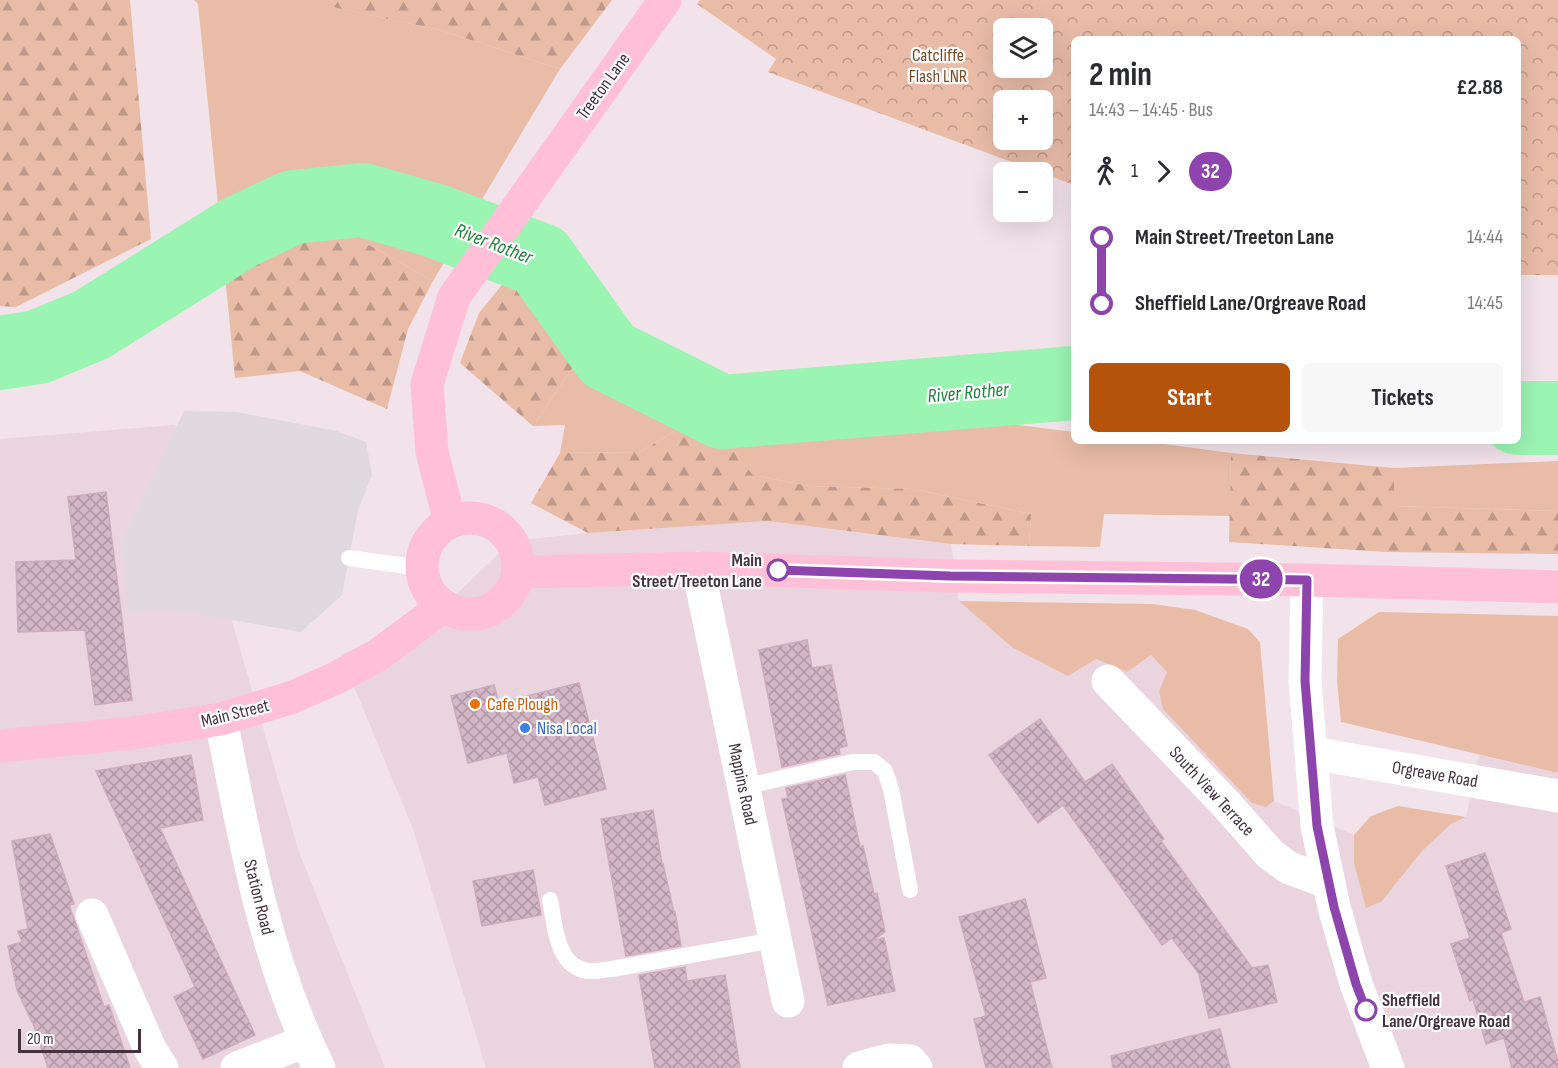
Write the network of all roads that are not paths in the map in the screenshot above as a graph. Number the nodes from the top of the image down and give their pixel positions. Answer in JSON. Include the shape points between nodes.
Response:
{"nodes":[{"id":1,"x":665,"y":0,"type":"edge"},
{"id":2,"x":450,"y":522,"type":"junction"},
{"id":3,"x":349,"y":558,"type":"dead end"},
{"id":4,"x":422,"y":568,"type":"junction"},
{"id":5,"x":698,"y":568,"type":"junction"},
{"id":6,"x":519,"y":572,"type":"junction"},
{"id":7,"x":1307,"y":580,"type":"junction"},
{"id":8,"x":1558,"y":587,"type":"edge"},
{"id":9,"x":444,"y":606,"type":"junction"},
{"id":10,"x":1108,"y":681,"type":"dead end"},
{"id":11,"x":220,"y":719,"type":"junction"},
{"id":12,"x":0,"y":746,"type":"edge"},
{"id":13,"x":1312,"y":753,"type":"junction"},
{"id":14,"x":743,"y":787,"type":"junction"},
{"id":15,"x":1558,"y":796,"type":"edge"},
{"id":16,"x":1328,"y":882,"type":"junction"},
{"id":17,"x":910,"y":890,"type":"dead end"},
{"id":18,"x":550,"y":900,"type":"dead end"},
{"id":19,"x":92,"y":915,"type":"dead end"},
{"id":20,"x":775,"y":940,"type":"junction"},
{"id":21,"x":788,"y":1001,"type":"dead end"},
{"id":22,"x":312,"y":1054,"type":"edge"},
{"id":23,"x":162,"y":1068,"type":"edge"},
{"id":24,"x":237,"y":1068,"type":"edge"},
{"id":25,"x":859,"y":1068,"type":"edge"},
{"id":26,"x":916,"y":1068,"type":"edge"},
{"id":27,"x":1388,"y":1068,"type":"edge"}],
"edges":[{"from":1,"to":2,"type":"main road","name":"Treeton Lane","via":[[454,297],[427,384],[432,452]]},
{"from":2,"to":4,"type":"main road","via":[[429,540]]},
{"from":2,"to":6,"type":"main road","via":[[464,518],[492,522],[512,541]]},
{"from":3,"to":4,"type":"lane"},
{"from":4,"to":9,"type":"main road","via":[[432,596]]},
{"from":5,"to":6,"type":"main road"},
{"from":5,"to":7,"type":"main road","via":[[950,576]]},
{"from":5,"to":14,"type":"street","name":"Mappins Road"},
{"from":6,"to":9,"type":"main road","via":[[504,601],[490,610],[474,614]]},
{"from":7,"to":8,"type":"main road"},
{"from":7,"to":13,"type":"street","via":[[1305,681]]},
{"from":9,"to":11,"type":"main road","name":"Main Street","via":[[378,655],[336,678],[293,697]]},
{"from":10,"to":16,"type":"street","name":"South View Terrace","via":[[1270,854],[1289,868]]},
{"from":11,"to":12,"type":"main road","name":"Main Street","via":[[132,733]]},
{"from":11,"to":22,"type":"street","name":"Station Road","via":[[265,926]]},
{"from":13,"to":15,"type":"street","name":"Orgreave Road"},
{"from":13,"to":16,"type":"street","via":[[1317,826]]},
{"from":14,"to":17,"type":"lane","via":[[853,762],[874,762],[885,771],[891,789]]},
{"from":14,"to":20,"type":"street","name":"Mappins Road"},
{"from":16,"to":27,"type":"street","via":[[1356,984]]},
{"from":18,"to":20,"type":"lane","via":[[562,955],[573,966],[588,971]]},
{"from":19,"to":23,"type":"street","via":[[150,1049]]},
{"from":20,"to":21,"type":"street","name":"Mappins Road"},
{"from":22,"to":24,"type":"street"},
{"from":25,"to":26,"type":"street","via":[[889,1060],[910,1061]]}]}
